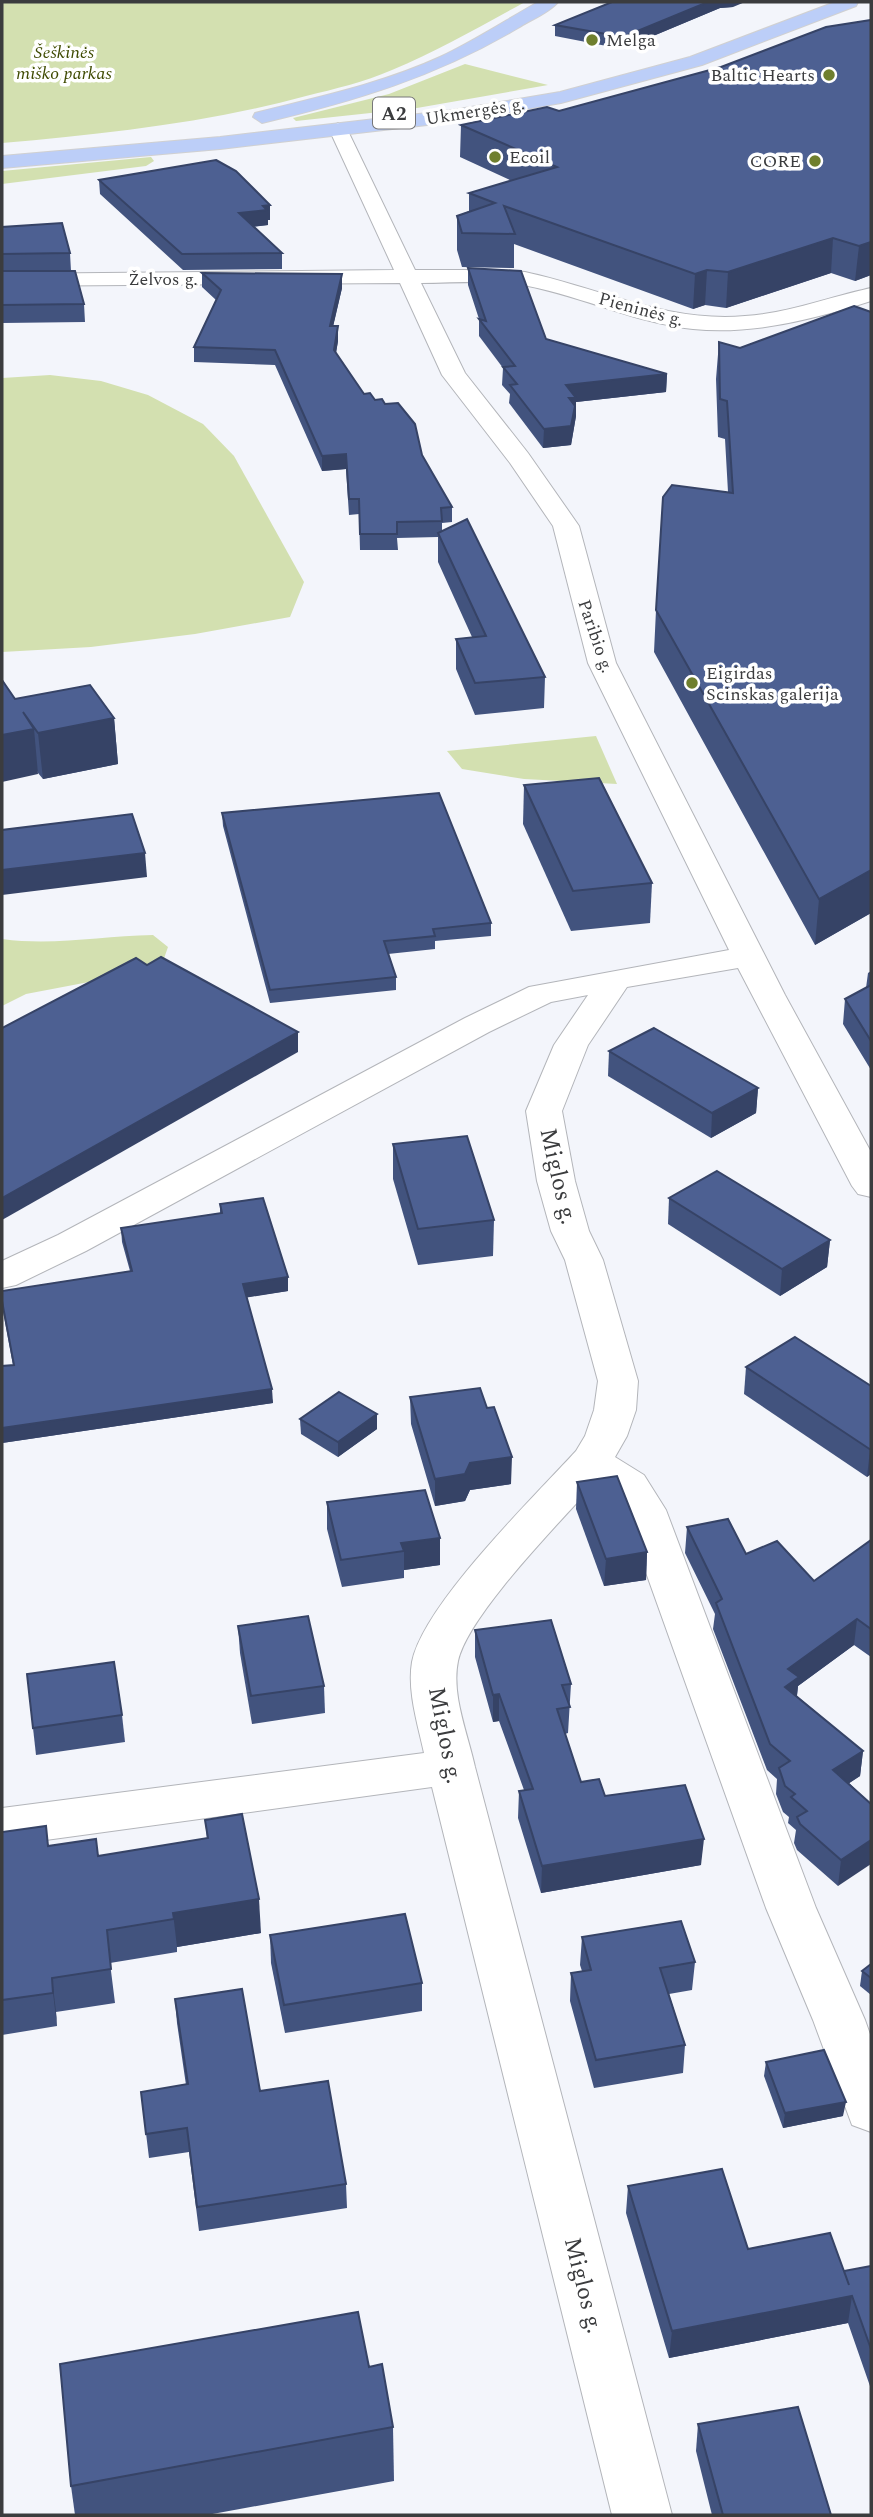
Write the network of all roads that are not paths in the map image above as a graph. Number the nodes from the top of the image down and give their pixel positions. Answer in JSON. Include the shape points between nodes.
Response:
{"nodes":[{"id":1,"x":550,"y":2,"type":"edge"},
{"id":2,"x":812,"y":2,"type":"edge"},
{"id":3,"x":850,"y":2,"type":"edge"},
{"id":4,"x":338,"y":129,"type":"junction"},
{"id":5,"x":70,"y":147,"type":"junction"},
{"id":6,"x":2,"y":153,"type":"edge"},
{"id":7,"x":2,"y":162,"type":"edge"},
{"id":8,"x":409,"y":276,"type":"junction"},
{"id":9,"x":2,"y":280,"type":"edge"},
{"id":10,"x":871,"y":294,"type":"edge"},
{"id":11,"x":749,"y":957,"type":"junction"},
{"id":12,"x":615,"y":980,"type":"junction"},
{"id":13,"x":856,"y":1126,"type":"edge"},
{"id":14,"x":871,"y":1186,"type":"edge"},
{"id":15,"x":2,"y":1276,"type":"edge"},
{"id":16,"x":591,"y":1461,"type":"junction"},
{"id":17,"x":451,"y":1767,"type":"junction"},
{"id":18,"x":2,"y":1827,"type":"edge"},
{"id":19,"x":871,"y":2109,"type":"edge"},
{"id":20,"x":642,"y":2515,"type":"edge"}],
"edges":[{"from":1,"to":5,"type":"highway","via":[[470,48],[397,80],[329,101],[234,122]]},
{"from":2,"to":5,"type":"highway","name":"Ukmergės g.","number":"A2","via":[[660,58],[523,92],[415,111]]},
{"from":3,"to":4,"type":"highway","name":"Ukmergės g.","number":"A2","via":[[696,61],[606,87],[503,108]]},
{"from":4,"to":7,"type":"highway","name":"Ukmergės g.","number":"A2"},
{"from":4,"to":8,"type":"street","name":"Paribio g."},
{"from":5,"to":6,"type":"highway","name":"Ukmergės g.","number":"A2"},
{"from":8,"to":9,"type":"street","name":"Želvos g."},
{"from":8,"to":10,"type":"street","name":"Pieninės g.","via":[[520,277],[665,318],[716,324],[787,319]]},
{"from":8,"to":11,"type":"street","name":"Paribio g.","via":[[454,375],[566,526],[602,663]]},
{"from":11,"to":12,"type":"street"},
{"from":11,"to":13,"type":"street","name":"Paribio g."},
{"from":12,"to":15,"type":"street","via":[[541,994],[506,1010]]},
{"from":12,"to":16,"type":"street","name":"Miglos g.","via":[[571,1045],[544,1111],[555,1181],[584,1260],[618,1381],[615,1410]]},
{"from":13,"to":14,"type":"street","name":"Paribio g."},
{"from":16,"to":17,"type":"street","name":"Miglos g.","via":[[443,1637],[434,1678]]},
{"from":16,"to":19,"type":"street","via":[[629,1485],[645,1510],[791,1908]]},
{"from":17,"to":18,"type":"street"},
{"from":17,"to":20,"type":"street","name":"Miglos g."}]}
